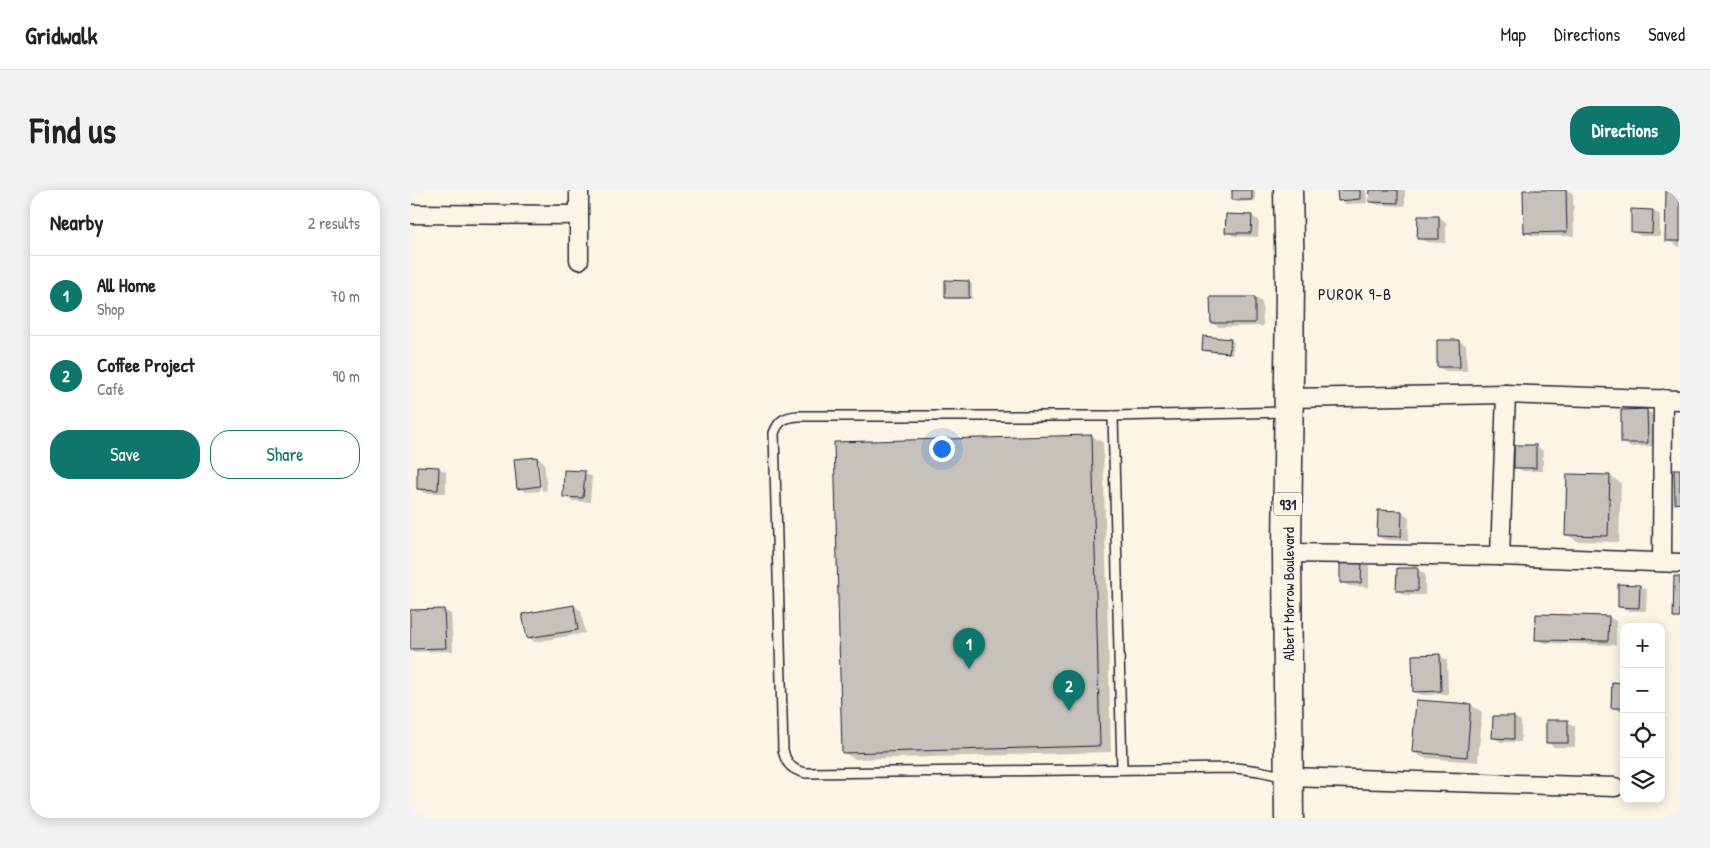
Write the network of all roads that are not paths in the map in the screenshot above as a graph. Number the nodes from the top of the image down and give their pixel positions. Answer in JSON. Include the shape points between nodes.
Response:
{"nodes":[{"id":1,"x":579,"y":190,"type":"edge"},
{"id":2,"x":1288,"y":190,"type":"edge"},
{"id":3,"x":410,"y":214,"type":"edge"},
{"id":4,"x":579,"y":215,"type":"junction"},
{"id":5,"x":579,"y":260,"type":"dead end"},
{"id":6,"x":1506,"y":394,"type":"junction"},
{"id":7,"x":1672,"y":399,"type":"edge"},
{"id":8,"x":1289,"y":405,"type":"junction"},
{"id":9,"x":1113,"y":416,"type":"junction"},
{"id":10,"x":1287,"y":553,"type":"junction"},
{"id":11,"x":1500,"y":556,"type":"junction"},
{"id":12,"x":1662,"y":562,"type":"junction"},
{"id":13,"x":1680,"y":563,"type":"edge"},
{"id":14,"x":1122,"y":769,"type":"junction"},
{"id":15,"x":1289,"y":777,"type":"junction"},
{"id":16,"x":1614,"y":787,"type":"dead end"},
{"id":17,"x":1289,"y":818,"type":"edge"}],
"edges":[{"from":1,"to":4,"type":"street"},
{"from":2,"to":8,"type":"highway","name":"Albert Morrow Boulevard","number":"931"},
{"from":3,"to":4,"type":"street"},
{"from":4,"to":5,"type":"street"},
{"from":6,"to":7,"type":"street"},
{"from":6,"to":8,"type":"street"},
{"from":6,"to":11,"type":"street"},
{"from":7,"to":12,"type":"street"},
{"from":8,"to":9,"type":"lane"},
{"from":8,"to":10,"type":"highway","name":"Albert Morrow Boulevard","number":"931"},
{"from":9,"to":14,"type":"lane"},
{"from":9,"to":14,"type":"lane","via":[[788,417],[781,420],[774,433],[783,750],[788,765],[806,773]]},
{"from":10,"to":11,"type":"street"},
{"from":10,"to":15,"type":"highway","name":"Albert Morrow Boulevard","number":"931"},
{"from":11,"to":12,"type":"street"},
{"from":12,"to":13,"type":"street"},
{"from":14,"to":15,"type":"lane","via":[[1236,768]]},
{"from":15,"to":16,"type":"street"},
{"from":15,"to":17,"type":"highway","name":"Albert Morrow Boulevard","number":"931"}]}
